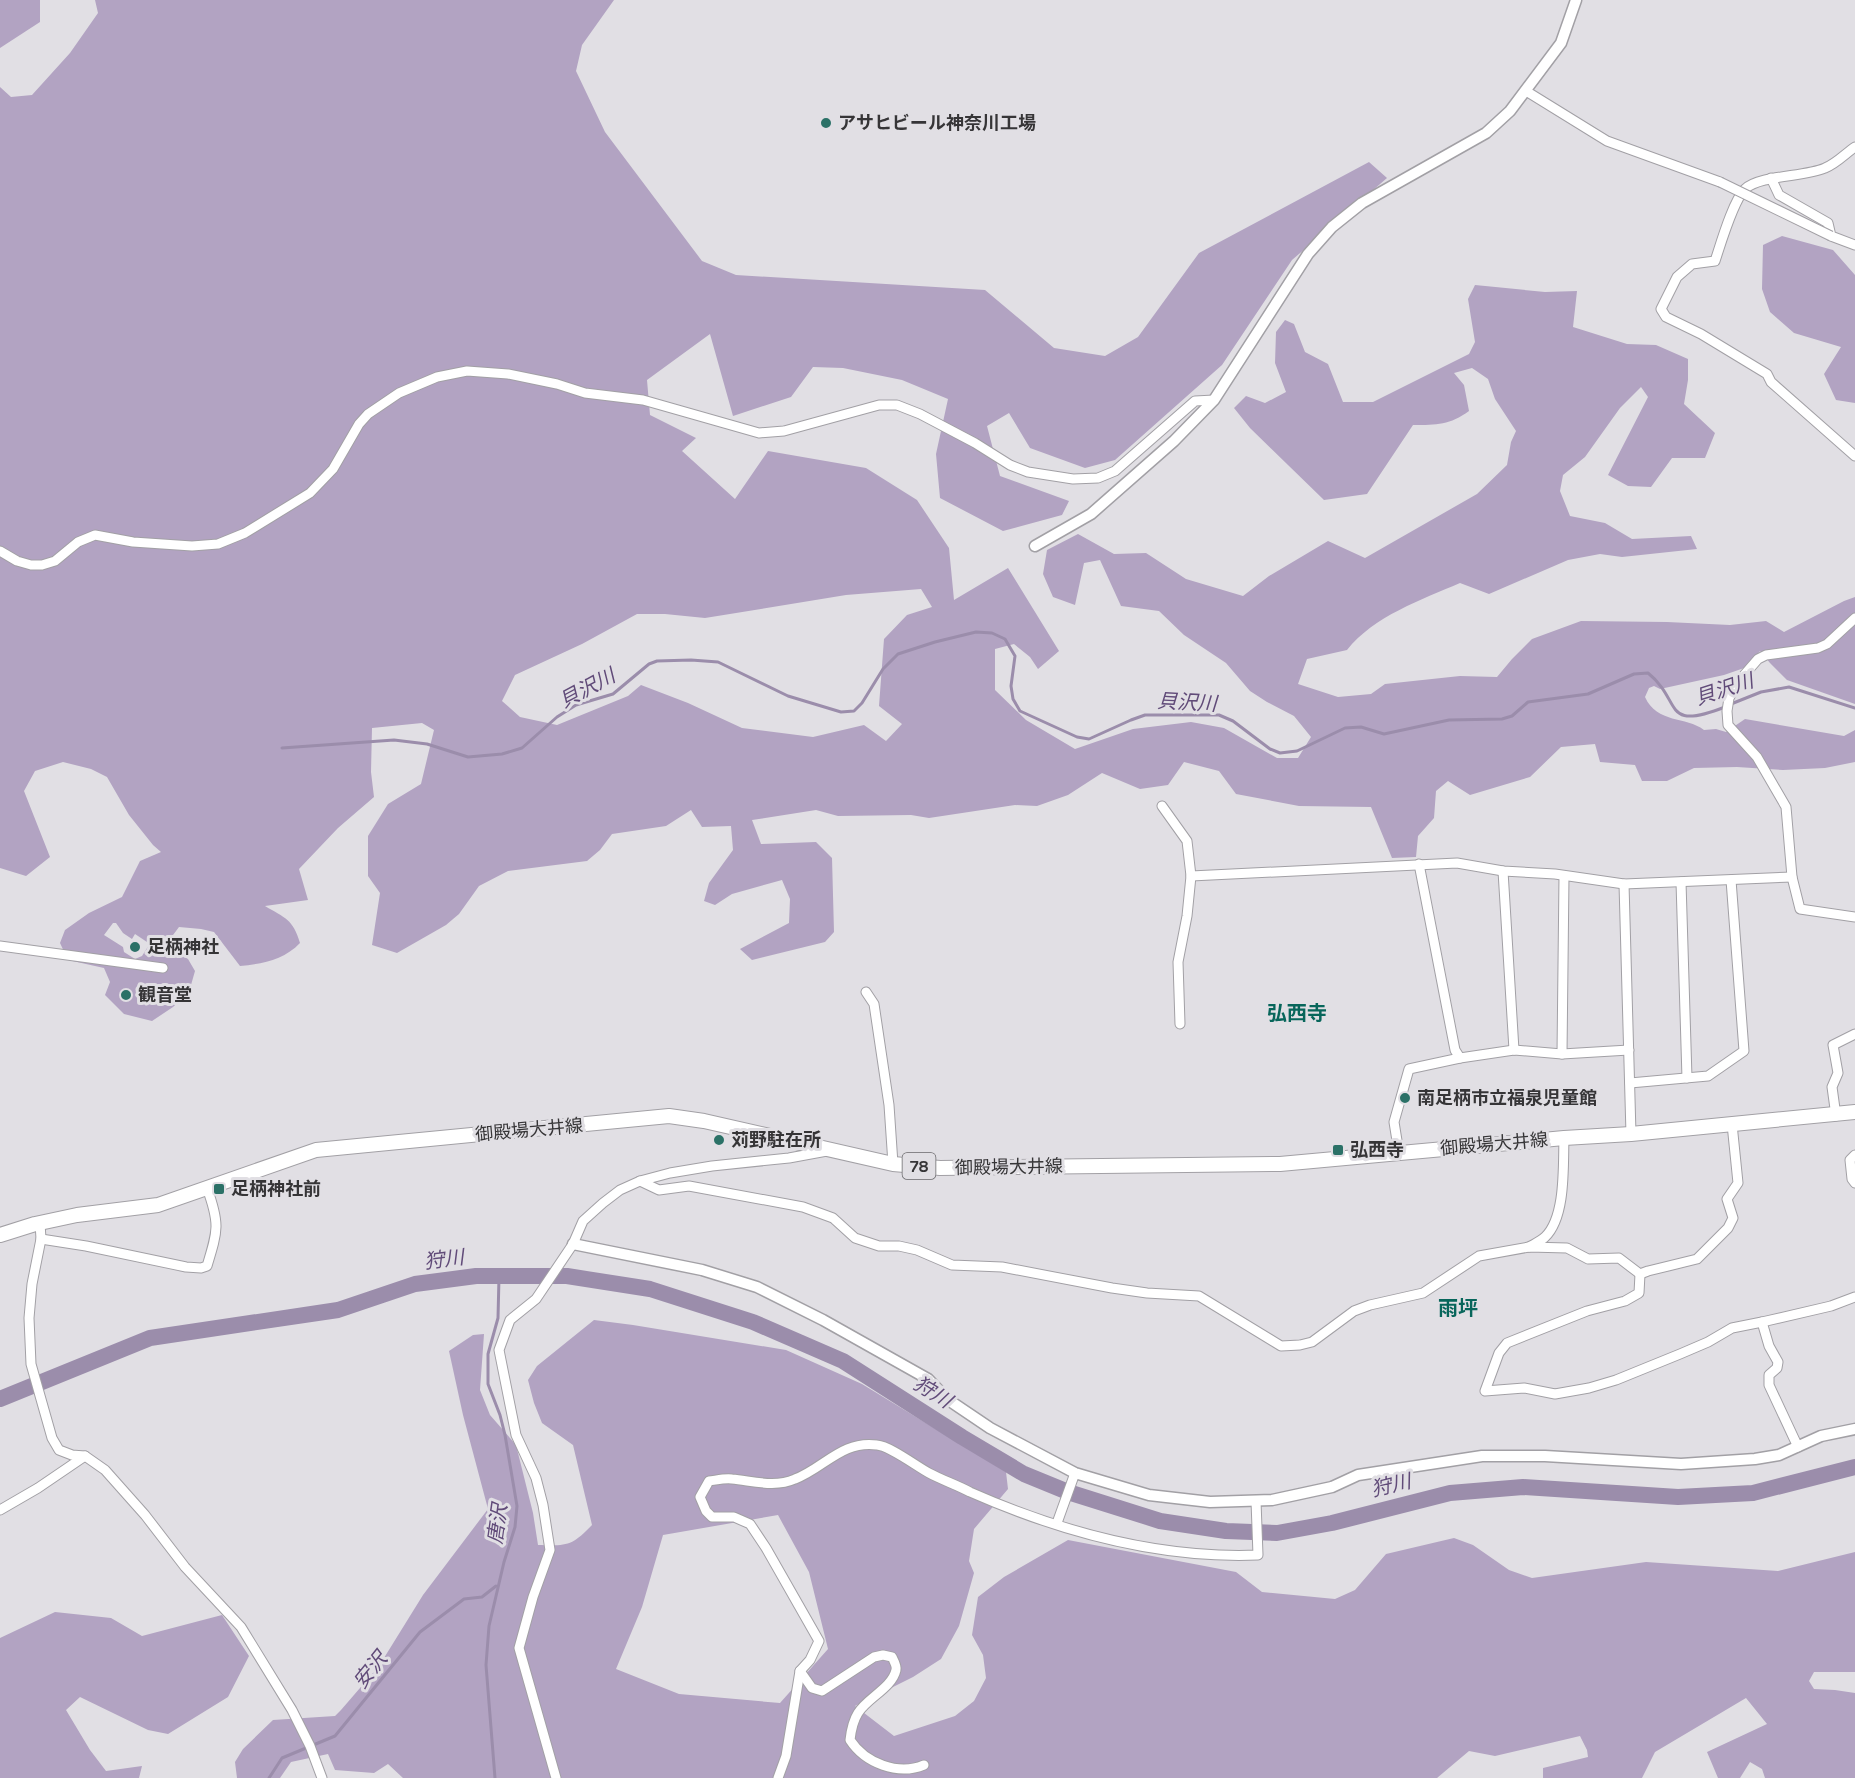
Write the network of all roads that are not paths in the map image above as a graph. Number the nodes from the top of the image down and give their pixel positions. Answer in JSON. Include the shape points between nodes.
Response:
{"nodes":[{"id":1,"x":1576,"y":0,"type":"edge"},
{"id":2,"x":1526,"y":91,"type":"junction"},
{"id":3,"x":1855,"y":147,"type":"edge"},
{"id":4,"x":1771,"y":178,"type":"junction"},
{"id":5,"x":1831,"y":236,"type":"junction"},
{"id":6,"x":1855,"y":245,"type":"edge"},
{"id":7,"x":1214,"y":400,"type":"junction"},
{"id":8,"x":1855,"y":456,"type":"edge"},
{"id":9,"x":1035,"y":546,"type":"dead end"},
{"id":10,"x":0,"y":551,"type":"edge"},
{"id":11,"x":1855,"y":618,"type":"edge"},
{"id":12,"x":1162,"y":806,"type":"dead end"},
{"id":13,"x":1419,"y":864,"type":"junction"},
{"id":14,"x":1503,"y":871,"type":"junction"},
{"id":15,"x":1191,"y":876,"type":"junction"},
{"id":16,"x":1564,"y":876,"type":"junction"},
{"id":17,"x":1792,"y":878,"type":"junction"},
{"id":18,"x":1731,"y":880,"type":"junction"},
{"id":19,"x":1681,"y":882,"type":"junction"},
{"id":20,"x":1624,"y":884,"type":"junction"},
{"id":21,"x":1855,"y":917,"type":"edge"},
{"id":22,"x":0,"y":946,"type":"edge"},
{"id":23,"x":162,"y":968,"type":"dead end"},
{"id":24,"x":866,"y":992,"type":"dead end"},
{"id":25,"x":1180,"y":1024,"type":"dead end"},
{"id":26,"x":1855,"y":1034,"type":"edge"},
{"id":27,"x":1514,"y":1050,"type":"junction"},
{"id":28,"x":1629,"y":1050,"type":"junction"},
{"id":29,"x":1562,"y":1054,"type":"junction"},
{"id":30,"x":1460,"y":1058,"type":"junction"},
{"id":31,"x":1687,"y":1078,"type":"junction"},
{"id":32,"x":1630,"y":1083,"type":"junction"},
{"id":33,"x":1855,"y":1112,"type":"edge"},
{"id":34,"x":1836,"y":1116,"type":"junction"},
{"id":35,"x":1732,"y":1124,"type":"junction"},
{"id":36,"x":1631,"y":1134,"type":"junction"},
{"id":37,"x":1564,"y":1138,"type":"junction"},
{"id":38,"x":830,"y":1150,"type":"junction"},
{"id":39,"x":1399,"y":1153,"type":"junction"},
{"id":40,"x":1855,"y":1155,"type":"edge"},
{"id":41,"x":893,"y":1164,"type":"junction"},
{"id":42,"x":640,"y":1181,"type":"junction"},
{"id":43,"x":1855,"y":1183,"type":"edge"},
{"id":44,"x":207,"y":1188,"type":"junction"},
{"id":45,"x":40,"y":1223,"type":"junction"},
{"id":46,"x":0,"y":1235,"type":"edge"},
{"id":47,"x":41,"y":1239,"type":"junction"},
{"id":48,"x":571,"y":1247,"type":"junction"},
{"id":49,"x":1529,"y":1247,"type":"junction"},
{"id":50,"x":1640,"y":1274,"type":"junction"},
{"id":51,"x":1855,"y":1297,"type":"edge"},
{"id":52,"x":1762,"y":1322,"type":"junction"},
{"id":53,"x":1855,"y":1430,"type":"edge"},
{"id":54,"x":1798,"y":1447,"type":"junction"},
{"id":55,"x":86,"y":1456,"type":"junction"},
{"id":56,"x":1076,"y":1473,"type":"junction"},
{"id":57,"x":1256,"y":1505,"type":"junction"},
{"id":58,"x":0,"y":1510,"type":"edge"},
{"id":59,"x":1057,"y":1523,"type":"junction"},
{"id":60,"x":800,"y":1671,"type":"junction"},
{"id":61,"x":924,"y":1765,"type":"dead end"},
{"id":62,"x":322,"y":1778,"type":"edge"},
{"id":63,"x":556,"y":1778,"type":"edge"},
{"id":64,"x":778,"y":1778,"type":"edge"}],
"edges":[{"from":1,"to":2,"type":"street","via":[[1561,43]]},
{"from":2,"to":5,"type":"street","bridge":true,"via":[[1607,141],[1720,182]]},
{"from":2,"to":7,"type":"street","via":[[1486,133],[1362,203],[1332,227],[1308,254]]},
{"from":3,"to":4,"type":"street","via":[[1826,168]]},
{"from":4,"to":5,"type":"street","via":[[1779,195],[1828,223]]},
{"from":4,"to":8,"type":"street","via":[[1746,187],[1715,261],[1692,264],[1677,277],[1661,309],[1666,317],[1767,374],[1771,382]]},
{"from":5,"to":6,"type":"street"},
{"from":7,"to":9,"type":"street","via":[[1091,514]]},
{"from":7,"to":10,"type":"street","via":[[1195,401],[1115,471],[1098,478],[1072,479],[1010,465],[975,443],[897,405],[879,405],[784,431],[759,433],[643,400],[585,393],[508,374],[467,371],[437,377],[409,389],[368,414],[333,469],[310,493],[244,533],[218,543],[192,546],[95,535],[42,565],[17,561]]},
{"from":11,"to":17,"type":"street","via":[[1818,648],[1758,659],[1729,698],[1728,725],[1756,757],[1786,807]]},
{"from":12,"to":15,"type":"street","via":[[1187,841]]},
{"from":13,"to":14,"type":"street","via":[[1457,863]]},
{"from":13,"to":15,"type":"street"},
{"from":13,"to":30,"type":"street","via":[[1455,1050]]},
{"from":14,"to":16,"type":"street"},
{"from":14,"to":27,"type":"street"},
{"from":15,"to":25,"type":"street","via":[[1178,962]]},
{"from":16,"to":20,"type":"street"},
{"from":16,"to":29,"type":"street"},
{"from":17,"to":18,"type":"street"},
{"from":17,"to":21,"type":"street","via":[[1800,909]]},
{"from":18,"to":19,"type":"street"},
{"from":18,"to":31,"type":"street","via":[[1744,1051],[1708,1076]]},
{"from":19,"to":20,"type":"street"},
{"from":19,"to":31,"type":"street"},
{"from":20,"to":28,"type":"street"},
{"from":22,"to":23,"type":"street"},
{"from":24,"to":41,"type":"street","via":[[874,1004]]},
{"from":26,"to":34,"type":"street","via":[[1833,1045],[1838,1073],[1832,1087]]},
{"from":27,"to":29,"type":"street"},
{"from":27,"to":30,"type":"street"},
{"from":28,"to":29,"type":"street"},
{"from":28,"to":32,"type":"street"},
{"from":30,"to":39,"type":"street","via":[[1409,1070],[1394,1122]]},
{"from":31,"to":32,"type":"street"},
{"from":32,"to":36,"type":"street"},
{"from":33,"to":34,"type":"main road","name":"御殿場大井線","number":"78"},
{"from":34,"to":35,"type":"main road","name":"御殿場大井線","number":"78"},
{"from":35,"to":36,"type":"main road","name":"御殿場大井線","number":"78"},
{"from":35,"to":50,"type":"street","via":[[1738,1183],[1727,1199],[1733,1218],[1728,1228],[1697,1259]]},
{"from":36,"to":37,"type":"main road","name":"御殿場大井線","number":"78"},
{"from":37,"to":39,"type":"main road","name":"御殿場大井線","number":"78"},
{"from":37,"to":49,"type":"street","via":[[1556,1221],[1545,1237]]},
{"from":38,"to":41,"type":"main road","name":"御殿場大井線","number":"78"},
{"from":38,"to":42,"type":"street","via":[[712,1166]]},
{"from":38,"to":44,"type":"main road","name":"御殿場大井線","number":"78","via":[[669,1116],[316,1150]]},
{"from":39,"to":41,"type":"main road","name":"御殿場大井線","number":"78","via":[[1280,1164],[940,1168]]},
{"from":40,"to":43,"type":"street","via":[[1850,1160]]},
{"from":42,"to":48,"type":"street","via":[[620,1190],[583,1221]]},
{"from":42,"to":49,"type":"street","via":[[659,1190],[689,1186],[803,1207],[833,1218],[855,1238],[879,1246],[917,1250],[952,1265],[1002,1267],[1112,1288],[1199,1296],[1281,1346],[1312,1342],[1362,1308],[1423,1293],[1479,1256]]},
{"from":44,"to":45,"type":"main road","name":"御殿場大井線","number":"78","via":[[158,1205]]},
{"from":44,"to":47,"type":"street","via":[[217,1225],[207,1266],[201,1268]]},
{"from":45,"to":46,"type":"main road","name":"御殿場大井線","number":"78"},
{"from":45,"to":47,"type":"street"},
{"from":47,"to":55,"type":"street","via":[[29,1318],[31,1364],[59,1450]]},
{"from":48,"to":56,"type":"street","via":[[702,1270],[757,1287],[928,1379],[947,1399],[990,1428]]},
{"from":48,"to":63,"type":"street","via":[[536,1299],[510,1320],[499,1350],[516,1435],[536,1478],[550,1550],[519,1648]]},
{"from":49,"to":50,"type":"street","via":[[1567,1248],[1588,1259],[1619,1258]]},
{"from":50,"to":52,"type":"street","via":[[1639,1293],[1625,1301],[1587,1311],[1507,1343],[1499,1353],[1485,1391],[1524,1388],[1555,1394],[1589,1388],[1680,1354],[1732,1328]]},
{"from":51,"to":52,"type":"street"},
{"from":52,"to":54,"type":"street","via":[[1778,1362],[1769,1375],[1769,1385]]},
{"from":53,"to":54,"type":"street","via":[[1821,1436]]},
{"from":54,"to":57,"type":"street","via":[[1755,1459],[1681,1464],[1482,1456],[1358,1475],[1332,1487]]},
{"from":55,"to":58,"type":"street"},
{"from":55,"to":62,"type":"street","via":[[105,1470],[241,1627],[301,1728]]},
{"from":56,"to":57,"type":"street","via":[[1149,1495]]},
{"from":56,"to":59,"type":"street"},
{"from":57,"to":59,"type":"street","via":[[1258,1555],[1174,1552],[1101,1539]]},
{"from":59,"to":60,"type":"street","via":[[930,1474],[880,1445],[861,1443],[840,1450],[797,1479],[783,1483],[709,1481],[700,1497],[706,1511],[712,1517],[734,1517],[750,1524],[819,1641]]},
{"from":60,"to":61,"type":"street","via":[[812,1688],[822,1691],[874,1657],[892,1657],[896,1671],[858,1713],[850,1740],[868,1759],[884,1765],[901,1770]]},
{"from":60,"to":64,"type":"street","via":[[786,1756]]}]}
